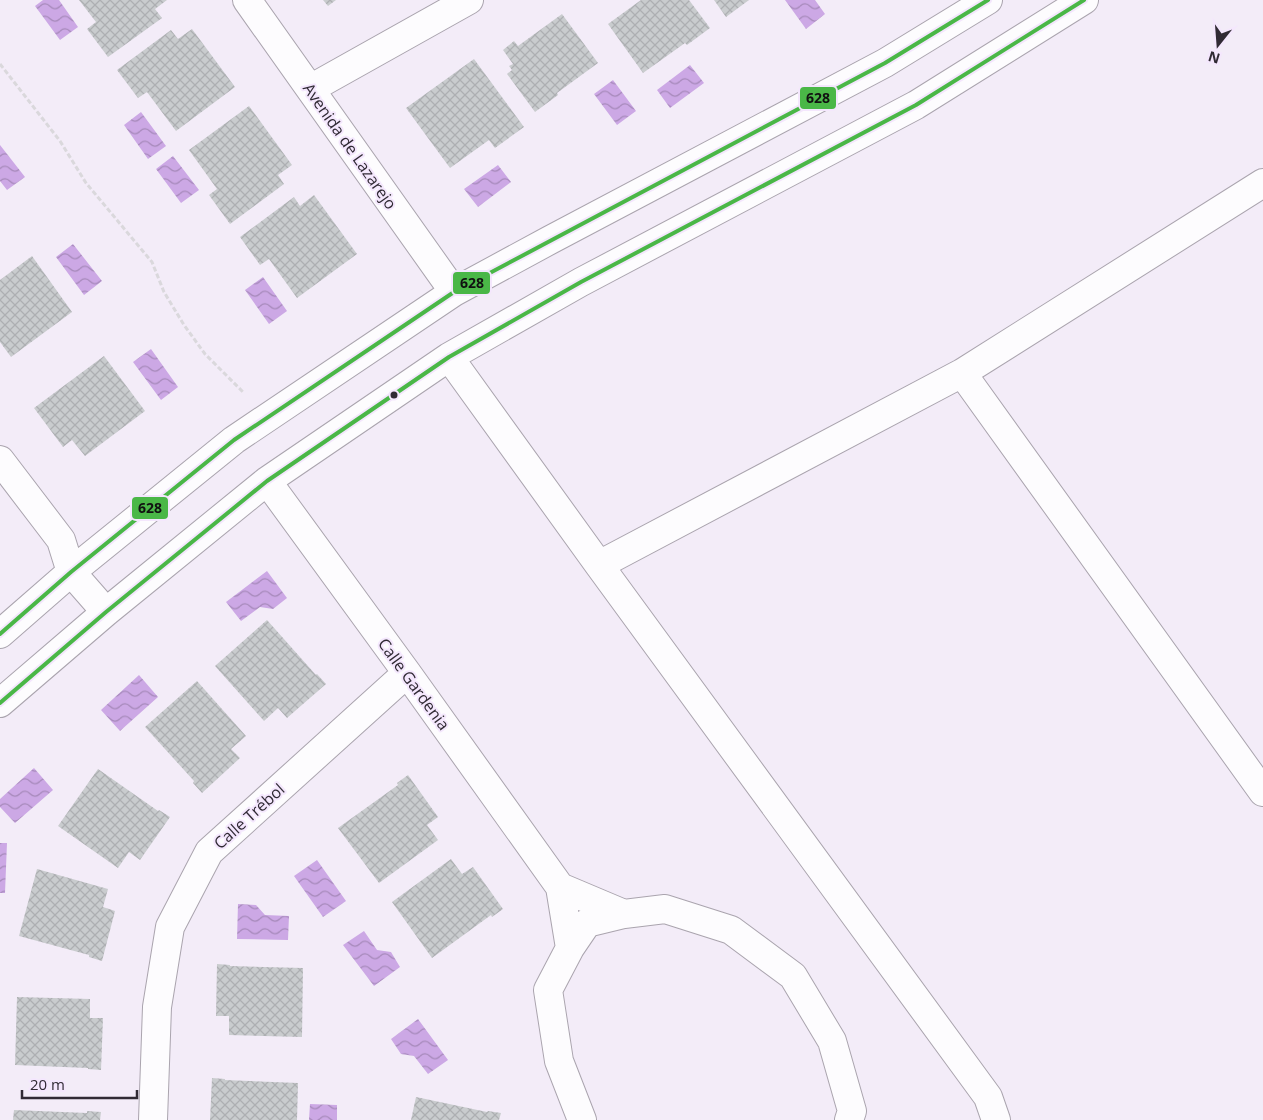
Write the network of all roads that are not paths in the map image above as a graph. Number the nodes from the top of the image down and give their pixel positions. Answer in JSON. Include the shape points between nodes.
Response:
{"nodes":[{"id":1,"x":246,"y":0,"type":"edge"},
{"id":2,"x":469,"y":0,"type":"edge"},
{"id":3,"x":988,"y":0,"type":"edge"},
{"id":4,"x":1084,"y":0,"type":"edge"},
{"id":5,"x":310,"y":89,"type":"junction"},
{"id":6,"x":1263,"y":184,"type":"edge"},
{"id":7,"x":454,"y":292,"type":"junction"},
{"id":8,"x":450,"y":357,"type":"junction"},
{"id":9,"x":962,"y":374,"type":"junction"},
{"id":10,"x":0,"y":460,"type":"edge"},
{"id":11,"x":267,"y":481,"type":"junction"},
{"id":12,"x":599,"y":565,"type":"junction"},
{"id":13,"x":71,"y":572,"type":"junction"},
{"id":14,"x":106,"y":612,"type":"junction"},
{"id":15,"x":0,"y":634,"type":"edge"},
{"id":16,"x":407,"y":673,"type":"junction"},
{"id":17,"x":0,"y":703,"type":"edge"},
{"id":18,"x":1263,"y":792,"type":"edge"},
{"id":19,"x":560,"y":887,"type":"junction"},
{"id":20,"x":624,"y":914,"type":"junction"},
{"id":21,"x":570,"y":948,"type":"junction"},
{"id":22,"x":152,"y":1120,"type":"edge"},
{"id":23,"x":582,"y":1120,"type":"edge"},
{"id":24,"x":849,"y":1120,"type":"edge"},
{"id":25,"x":996,"y":1120,"type":"edge"}],
"edges":[{"from":1,"to":5,"type":"street","name":"Avenida de Lazarejo"},
{"from":2,"to":5,"type":"street"},
{"from":3,"to":7,"type":"street","via":[[885,63]]},
{"from":4,"to":8,"type":"street","via":[[916,106],[581,282]]},
{"from":5,"to":7,"type":"street","name":"Avenida de Lazarejo"},
{"from":6,"to":9,"type":"street"},
{"from":7,"to":13,"type":"street","via":[[234,440]]},
{"from":8,"to":11,"type":"street"},
{"from":8,"to":12,"type":"street"},
{"from":9,"to":12,"type":"street"},
{"from":9,"to":18,"type":"street"},
{"from":10,"to":13,"type":"street","via":[[61,540]]},
{"from":11,"to":14,"type":"street"},
{"from":11,"to":16,"type":"street","name":"Calle Gardenia"},
{"from":12,"to":25,"type":"street","via":[[988,1097]]},
{"from":13,"to":14,"type":"street"},
{"from":13,"to":15,"type":"street"},
{"from":14,"to":17,"type":"street"},
{"from":16,"to":19,"type":"street","name":"Calle Gardenia"},
{"from":16,"to":22,"type":"street","name":"Calle Trébol","via":[[209,852],[170,927],[156,1007]]},
{"from":19,"to":20,"type":"street"},
{"from":19,"to":21,"type":"street","name":"Calle Gardenia"},
{"from":20,"to":21,"type":"street","via":[[587,924]]},
{"from":20,"to":24,"type":"street","via":[[665,909],[732,930],[793,976],[832,1041],[852,1111]]},
{"from":21,"to":23,"type":"street","via":[[548,990],[560,1060]]}]}
